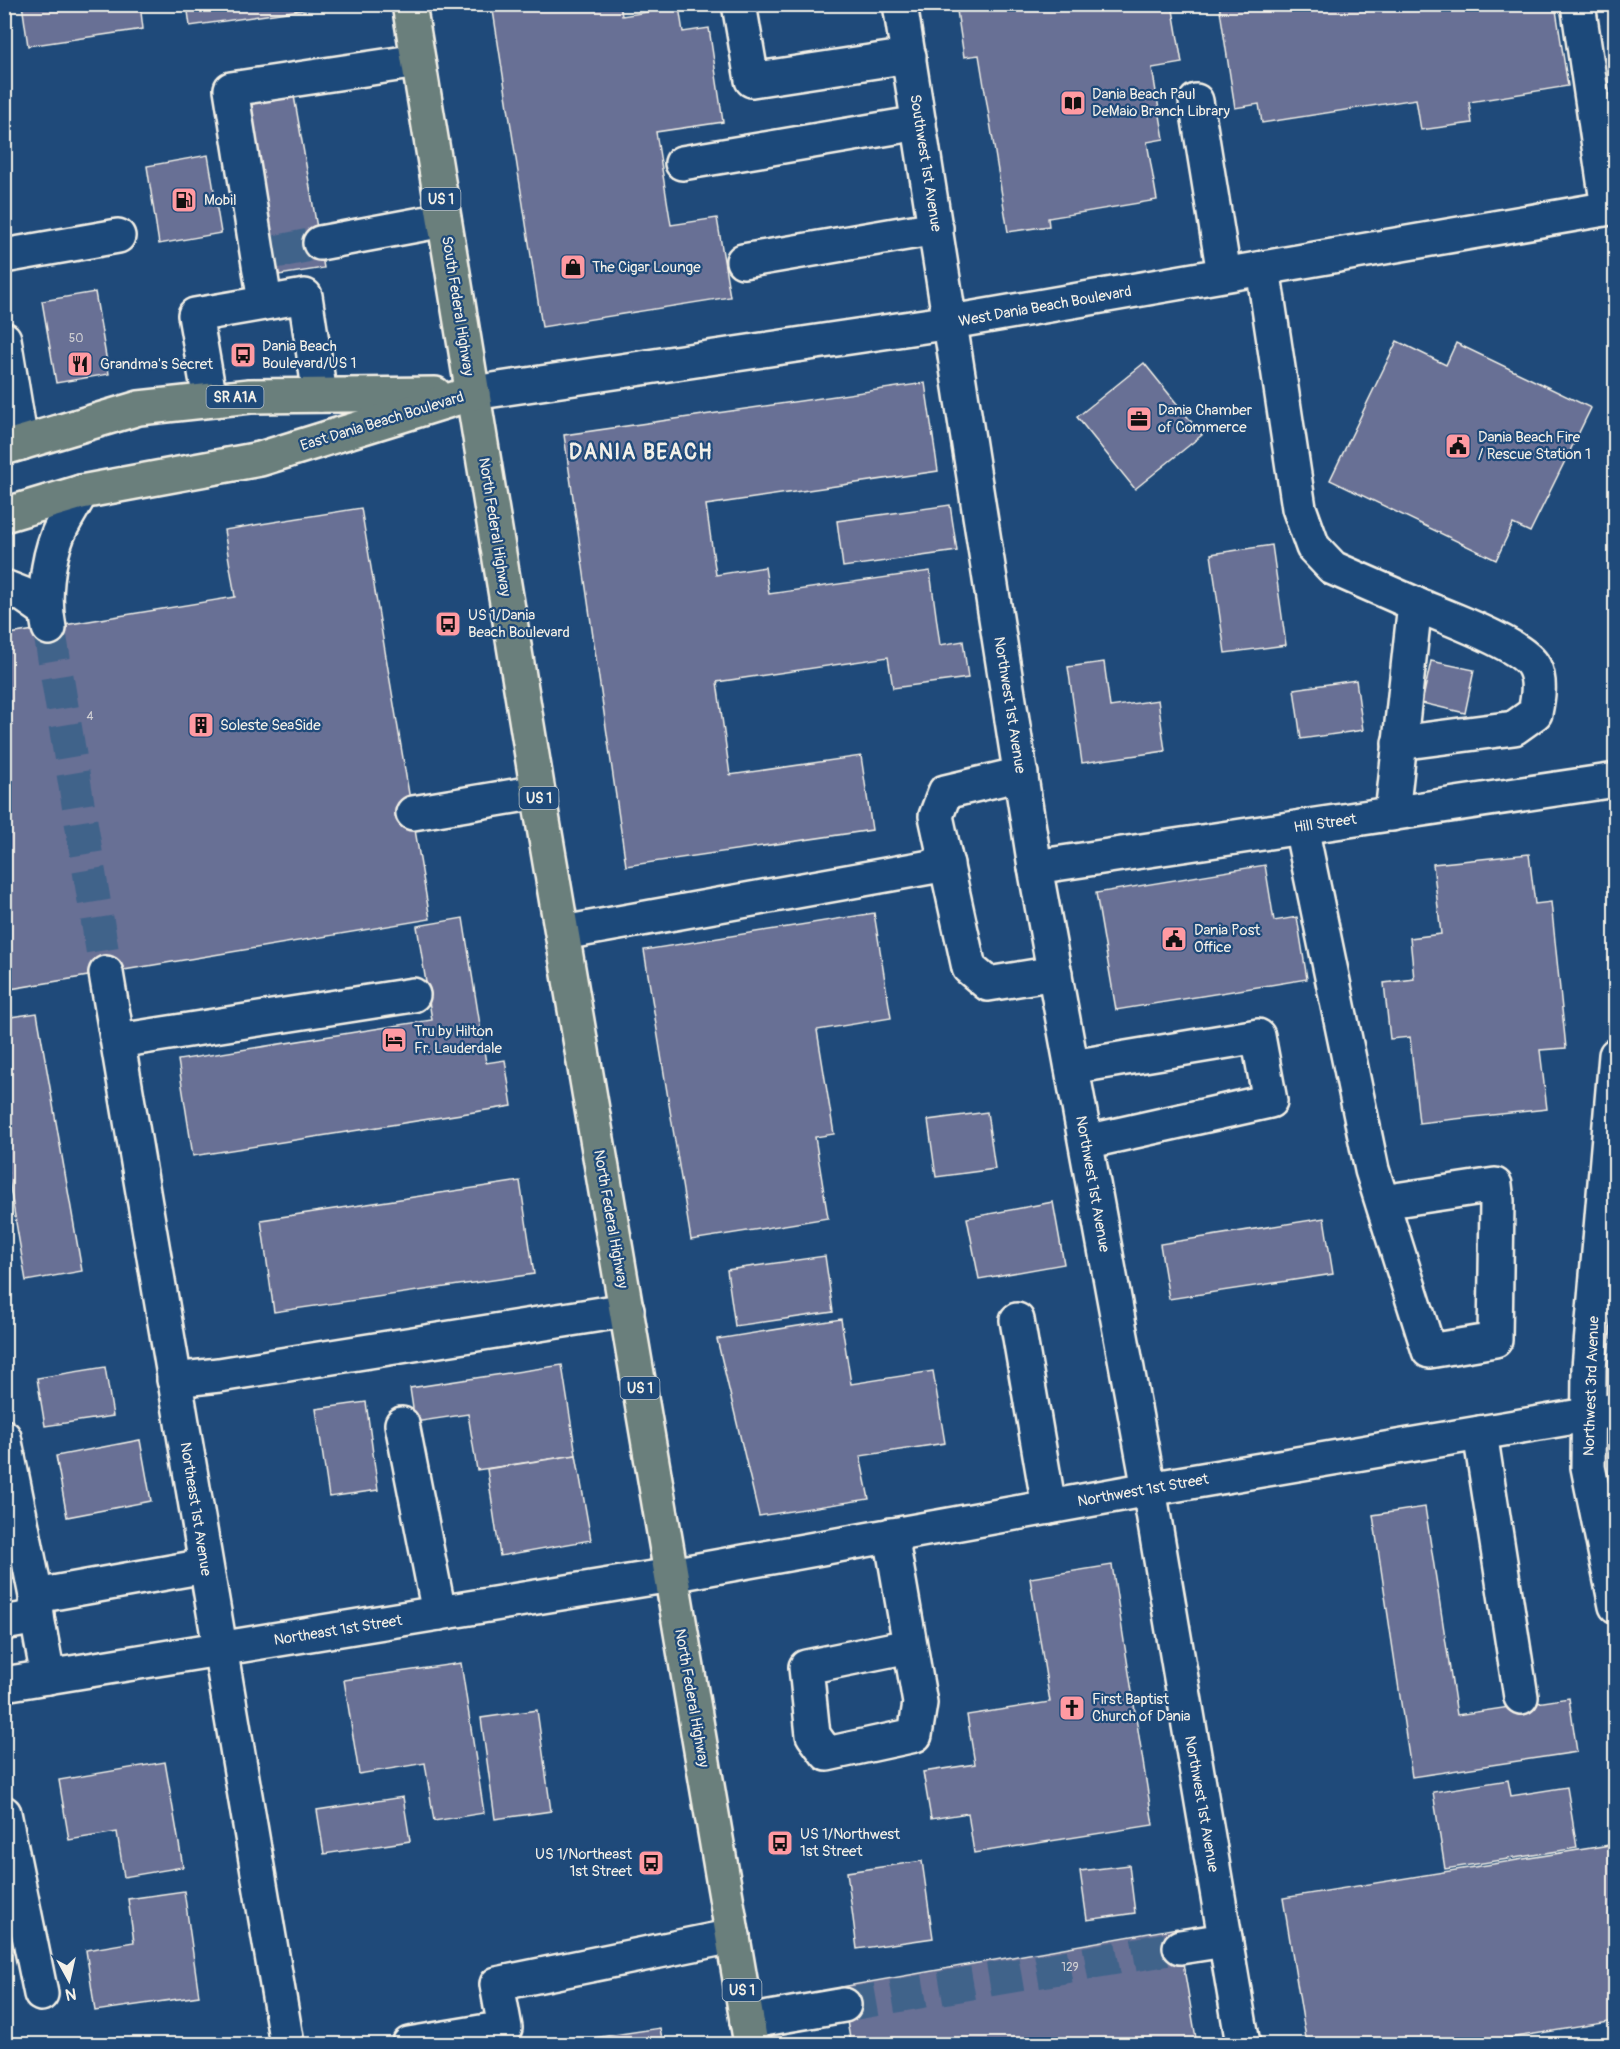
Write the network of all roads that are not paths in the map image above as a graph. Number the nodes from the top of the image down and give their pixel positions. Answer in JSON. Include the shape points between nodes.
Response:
{"nodes":[{"id":1,"x":409,"y":4,"type":"edge"},
{"id":2,"x":739,"y":4,"type":"edge"},
{"id":3,"x":900,"y":4,"type":"edge"},
{"id":4,"x":1578,"y":4,"type":"edge"},
{"id":5,"x":909,"y":57,"type":"junction"},
{"id":6,"x":418,"y":61,"type":"junction"},
{"id":7,"x":1196,"y":100,"type":"dead end"},
{"id":8,"x":919,"y":123,"type":"junction"},
{"id":9,"x":682,"y":163,"type":"dead end"},
{"id":10,"x":1612,"y":208,"type":"edge"},
{"id":11,"x":444,"y":220,"type":"junction"},
{"id":12,"x":936,"y":228,"type":"junction"},
{"id":13,"x":118,"y":236,"type":"dead end"},
{"id":14,"x":320,"y":243,"type":"tunnel mouth"},
{"id":15,"x":4,"y":256,"type":"edge"},
{"id":16,"x":743,"y":261,"type":"dead end"},
{"id":17,"x":1263,"y":268,"type":"junction"},
{"id":18,"x":1224,"y":274,"type":"junction"},
{"id":19,"x":265,"y":302,"type":"junction"},
{"id":20,"x":951,"y":322,"type":"junction"},
{"id":21,"x":4,"y":339,"type":"edge"},
{"id":22,"x":473,"y":393,"type":"junction"},
{"id":23,"x":320,"y":395,"type":"junction"},
{"id":24,"x":210,"y":400,"type":"junction"},
{"id":25,"x":13,"y":445,"type":"edge"},
{"id":26,"x":81,"y":492,"type":"junction"},
{"id":27,"x":4,"y":515,"type":"edge"},
{"id":28,"x":4,"y":588,"type":"edge"},
{"id":29,"x":1415,"y":604,"type":"junction"},
{"id":30,"x":1399,"y":743,"type":"junction"},
{"id":31,"x":1021,"y":774,"type":"junction"},
{"id":32,"x":1616,"y":780,"type":"edge"},
{"id":33,"x":538,"y":792,"type":"junction"},
{"id":34,"x":413,"y":813,"type":"dead end"},
{"id":35,"x":1392,"y":814,"type":"junction"},
{"id":36,"x":1301,"y":827,"type":"junction"},
{"id":37,"x":946,"y":864,"type":"junction"},
{"id":38,"x":1035,"y":867,"type":"junction"},
{"id":39,"x":563,"y":933,"type":"junction"},
{"id":40,"x":106,"y":973,"type":"tunnel mouth"},
{"id":41,"x":1055,"y":973,"type":"junction"},
{"id":42,"x":413,"y":995,"type":"dead end"},
{"id":43,"x":118,"y":1041,"type":"junction"},
{"id":44,"x":1616,"y":1055,"type":"edge"},
{"id":45,"x":1072,"y":1066,"type":"junction"},
{"id":46,"x":1086,"y":1142,"type":"junction"},
{"id":47,"x":1382,"y":1202,"type":"junction"},
{"id":48,"x":627,"y":1310,"type":"junction"},
{"id":49,"x":1017,"y":1320,"type":"dead end"},
{"id":50,"x":174,"y":1380,"type":"junction"},
{"id":51,"x":1601,"y":1412,"type":"edge"},
{"id":52,"x":402,"y":1424,"type":"dead end"},
{"id":53,"x":1480,"y":1433,"type":"junction"},
{"id":54,"x":4,"y":1437,"type":"edge"},
{"id":55,"x":1149,"y":1489,"type":"junction"},
{"id":56,"x":1049,"y":1507,"type":"junction"},
{"id":57,"x":891,"y":1535,"type":"junction"},
{"id":58,"x":206,"y":1566,"type":"junction"},
{"id":59,"x":670,"y":1575,"type":"junction"},
{"id":60,"x":1616,"y":1606,"type":"edge"},
{"id":61,"x":36,"y":1607,"type":"junction"},
{"id":62,"x":439,"y":1613,"type":"junction"},
{"id":63,"x":4,"y":1623,"type":"edge"},
{"id":64,"x":909,"y":1646,"type":"dead end"},
{"id":65,"x":219,"y":1649,"type":"junction"},
{"id":66,"x":48,"y":1677,"type":"junction"},
{"id":67,"x":4,"y":1684,"type":"edge"},
{"id":68,"x":1521,"y":1697,"type":"dead end"},
{"id":69,"x":4,"y":1813,"type":"edge"},
{"id":70,"x":733,"y":1936,"type":"junction"},
{"id":71,"x":1225,"y":1940,"type":"junction"},
{"id":72,"x":1180,"y":1947,"type":"tunnel mouth"},
{"id":73,"x":41,"y":1994,"type":"dead end"},
{"id":74,"x":844,"y":2005,"type":"tunnel mouth"},
{"id":75,"x":749,"y":2033,"type":"edge"},
{"id":76,"x":287,"y":2044,"type":"edge"},
{"id":77,"x":409,"y":2044,"type":"edge"},
{"id":78,"x":1243,"y":2044,"type":"edge"}],
"edges":[{"from":1,"to":6,"type":"main road","name":"South Federal Highway","number":"US 1"},
{"from":2,"to":5,"type":"street","via":[[752,80]]},
{"from":3,"to":5,"type":"street","name":"Southwest 1st Avenue"},
{"from":4,"to":10,"type":"street"},
{"from":5,"to":8,"type":"street","name":"Southwest 1st Avenue"},
{"from":6,"to":11,"type":"main road","name":"South Federal Highway","number":"US 1"},
{"from":6,"to":19,"type":"street","via":[[231,89],[267,253]]},
{"from":7,"to":18,"type":"street"},
{"from":8,"to":9,"type":"street"},
{"from":8,"to":12,"type":"street","name":"Southwest 1st Avenue"},
{"from":10,"to":17,"type":"street","name":"West Dania Beach Boulevard"},
{"from":11,"to":14,"type":"street"},
{"from":11,"to":22,"type":"main road","name":"South Federal Highway","number":"US 1"},
{"from":12,"to":16,"type":"street"},
{"from":12,"to":20,"type":"street","name":"Southwest 1st Avenue"},
{"from":13,"to":15,"type":"street"},
{"from":17,"to":18,"type":"street","name":"West Dania Beach Boulevard"},
{"from":17,"to":29,"type":"street","via":[[1299,508],[1313,547],[1333,568]]},
{"from":18,"to":20,"type":"street","name":"West Dania Beach Boulevard"},
{"from":19,"to":23,"type":"street","via":[[305,296]]},
{"from":19,"to":24,"type":"street","via":[[195,315]]},
{"from":20,"to":22,"type":"street","name":"West Dania Beach Boulevard"},
{"from":20,"to":31,"type":"street","name":"Northwest 1st Avenue"},
{"from":21,"to":25,"type":"street"},
{"from":22,"to":23,"type":"main road","name":"East Dania Beach Boulevard","number":"SR A1A"},
{"from":22,"to":26,"type":"main road","name":"East Dania Beach Boulevard","via":[[260,459]]},
{"from":22,"to":33,"type":"main road","name":"North Federal Highway","number":"US 1"},
{"from":23,"to":24,"type":"main road","name":"East Dania Beach Boulevard","number":"SR A1A"},
{"from":24,"to":25,"type":"main road","name":"East Dania Beach Boulevard","number":"SR A1A","via":[[139,408]]},
{"from":26,"to":27,"type":"main road","name":"East Dania Beach Boulevard"},
{"from":26,"to":28,"type":"street","via":[[58,533],[51,559],[47,619],[22,594]]},
{"from":29,"to":30,"type":"street"},
{"from":29,"to":30,"type":"street","via":[[1515,648],[1534,666],[1539,691],[1535,713],[1514,728]]},
{"from":30,"to":35,"type":"street"},
{"from":31,"to":37,"type":"street","via":[[945,792],[936,816]]},
{"from":31,"to":38,"type":"street","name":"Northwest 1st Avenue"},
{"from":32,"to":35,"type":"street","name":"Hill Street"},
{"from":33,"to":34,"type":"street"},
{"from":33,"to":39,"type":"main road","name":"North Federal Highway","number":"US 1"},
{"from":35,"to":36,"type":"street","name":"Hill Street"},
{"from":36,"to":38,"type":"street","name":"Hill Street"},
{"from":36,"to":47,"type":"street","via":[[1372,1170]]},
{"from":37,"to":39,"type":"street"},
{"from":37,"to":41,"type":"street","via":[[969,968],[988,984]]},
{"from":38,"to":41,"type":"street","name":"Northwest 1st Avenue"},
{"from":39,"to":48,"type":"main road","name":"North Federal Highway","number":"US 1"},
{"from":40,"to":43,"type":"street","name":"Northeast 1st Avenue"},
{"from":41,"to":45,"type":"street","name":"Northwest 1st Avenue"},
{"from":42,"to":43,"type":"street"},
{"from":43,"to":50,"type":"street","name":"Northeast 1st Avenue"},
{"from":44,"to":51,"type":"street","name":"Northwest 3rd Avenue","via":[[1588,1368]]},
{"from":45,"to":46,"type":"street","name":"Northwest 1st Avenue"},
{"from":45,"to":46,"type":"street","via":[[1257,1036],[1270,1101]]},
{"from":46,"to":55,"type":"street","name":"Northwest 1st Avenue"},
{"from":47,"to":47,"type":"street","via":[[1429,1351],[1495,1340],[1495,1185]]},
{"from":48,"to":50,"type":"street"},
{"from":48,"to":59,"type":"main road","name":"North Federal Highway","number":"US 1"},
{"from":49,"to":56,"type":"street"},
{"from":50,"to":58,"type":"street","name":"Northeast 1st Avenue"},
{"from":51,"to":53,"type":"street","name":"Northwest 1st Street"},
{"from":51,"to":60,"type":"street","name":"Northwest 3rd Avenue","via":[[1588,1467]]},
{"from":52,"to":62,"type":"street"},
{"from":53,"to":55,"type":"street","name":"Northwest 1st Street"},
{"from":53,"to":68,"type":"street"},
{"from":54,"to":61,"type":"street"},
{"from":55,"to":56,"type":"street","name":"Northwest 1st Street"},
{"from":55,"to":71,"type":"street","name":"Northwest 1st Avenue"},
{"from":56,"to":57,"type":"street","name":"Northwest 1st Street"},
{"from":57,"to":59,"type":"street","name":"Northwest 1st Street"},
{"from":57,"to":64,"type":"street"},
{"from":58,"to":61,"type":"street"},
{"from":58,"to":65,"type":"street","name":"Northeast 1st Avenue"},
{"from":59,"to":62,"type":"street","name":"Northeast 1st Street"},
{"from":59,"to":70,"type":"main road","name":"North Federal Highway","number":"US 1"},
{"from":61,"to":63,"type":"street"},
{"from":61,"to":66,"type":"street"},
{"from":62,"to":65,"type":"street","name":"Northeast 1st Street"},
{"from":65,"to":66,"type":"street","name":"Northeast 1st Street"},
{"from":65,"to":76,"type":"street","name":"Northeast 1st Avenue"},
{"from":66,"to":67,"type":"street","name":"Northeast 1st Street"},
{"from":69,"to":73,"type":"street"},
{"from":70,"to":75,"type":"main road","name":"North Federal Highway","number":"US 1"},
{"from":70,"to":77,"type":"street","via":[[497,1984],[505,2028]]},
{"from":71,"to":72,"type":"street"},
{"from":71,"to":78,"type":"street","name":"Northwest 1st Avenue"},
{"from":74,"to":75,"type":"street"}]}
